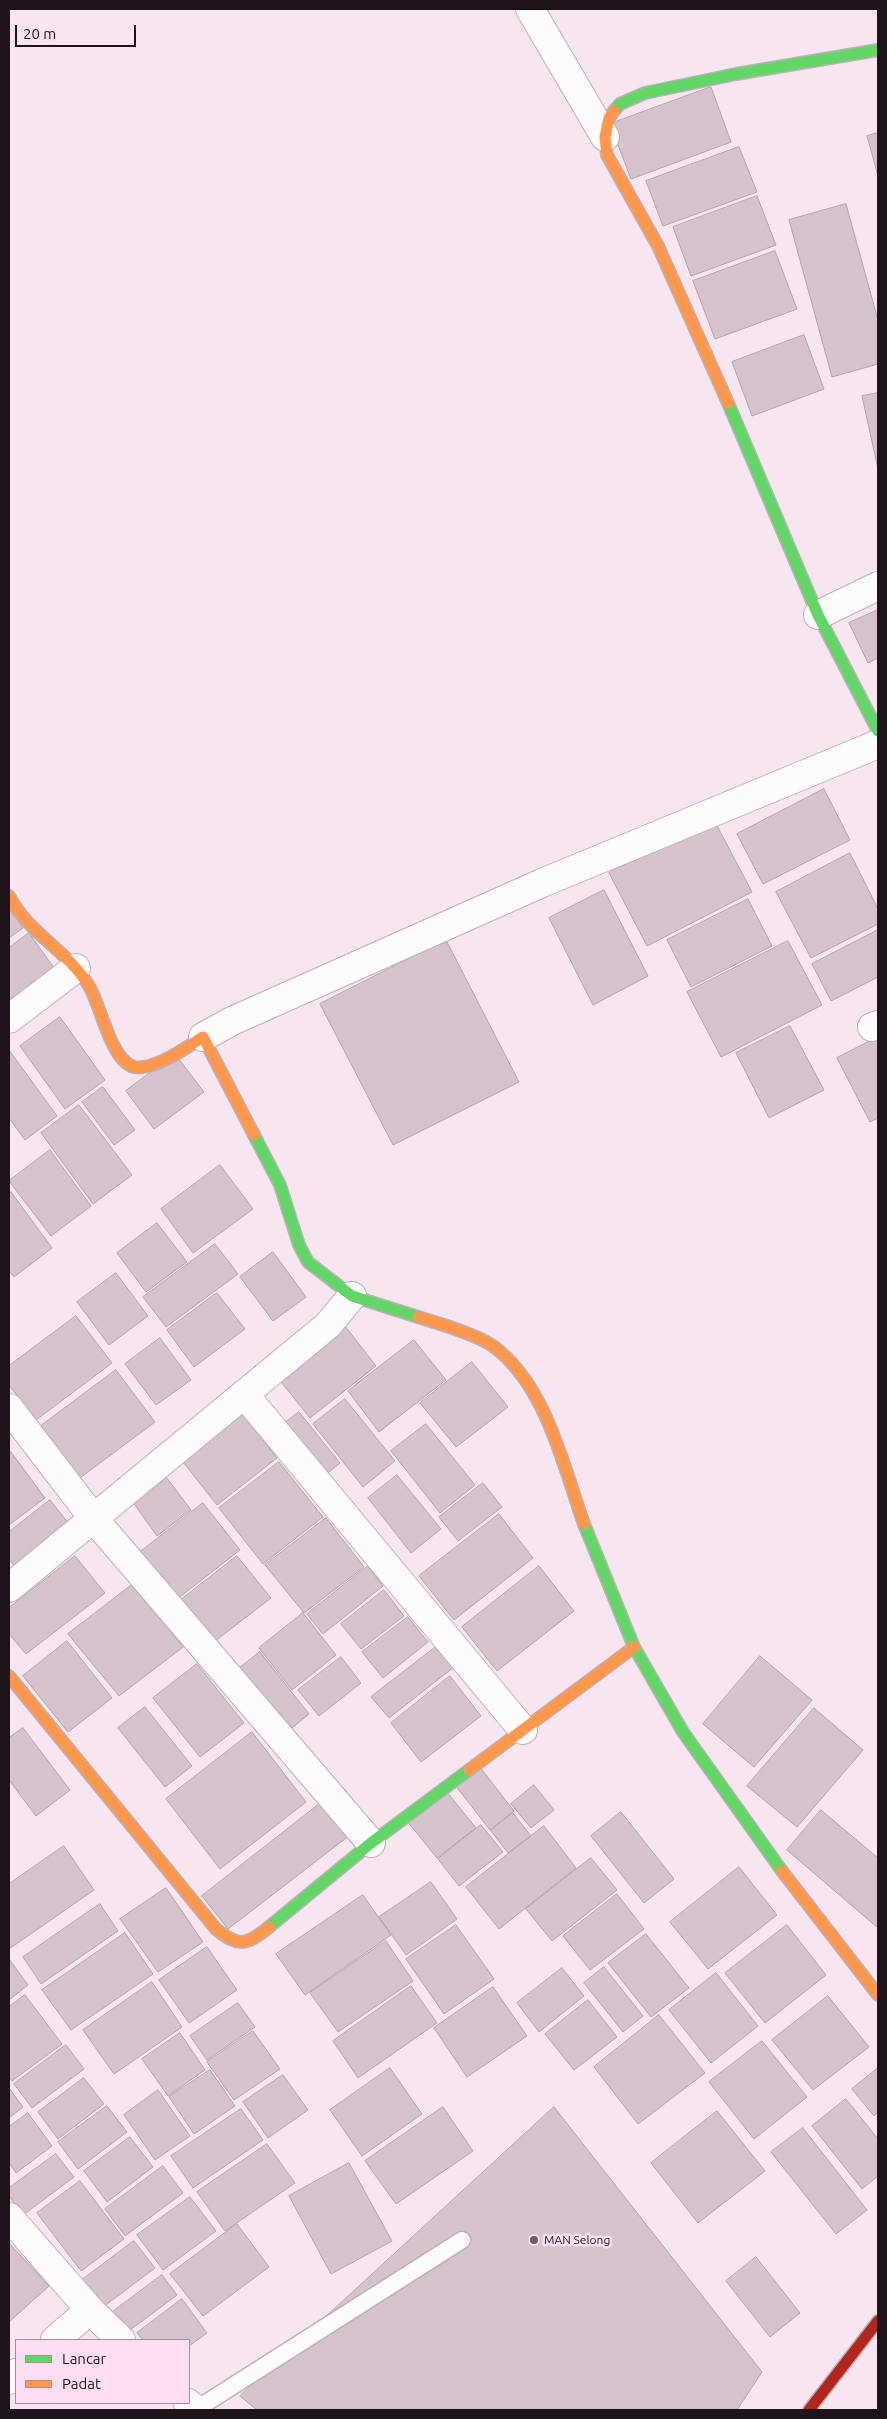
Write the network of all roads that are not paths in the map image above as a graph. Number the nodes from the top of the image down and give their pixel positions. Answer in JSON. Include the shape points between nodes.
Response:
{"nodes":[{"id":1,"x":530,"y":9,"type":"edge"},
{"id":2,"x":878,"y":50,"type":"edge"},
{"id":3,"x":604,"y":137,"type":"junction"},
{"id":4,"x":878,"y":586,"type":"edge"},
{"id":5,"x":818,"y":615,"type":"junction"},
{"id":6,"x":878,"y":731,"type":"edge"},
{"id":7,"x":878,"y":744,"type":"edge"},
{"id":8,"x":9,"y":896,"type":"edge"},
{"id":9,"x":76,"y":968,"type":"junction"},
{"id":10,"x":9,"y":1019,"type":"edge"},
{"id":11,"x":203,"y":1037,"type":"junction"},
{"id":12,"x":352,"y":1296,"type":"junction"},
{"id":13,"x":244,"y":1394,"type":"junction"},
{"id":14,"x":9,"y":1408,"type":"edge"},
{"id":15,"x":94,"y":1519,"type":"junction"},
{"id":16,"x":9,"y":1588,"type":"edge"},
{"id":17,"x":634,"y":1647,"type":"junction"},
{"id":18,"x":9,"y":1676,"type":"edge"},
{"id":19,"x":523,"y":1730,"type":"junction"},
{"id":20,"x":371,"y":1843,"type":"junction"},
{"id":21,"x":878,"y":1995,"type":"edge"},
{"id":22,"x":9,"y":2217,"type":"edge"},
{"id":23,"x":462,"y":2240,"type":"dead end"},
{"id":24,"x":90,"y":2310,"type":"junction"},
{"id":25,"x":878,"y":2324,"type":"edge"},
{"id":26,"x":56,"y":2339,"type":"edge"},
{"id":27,"x":120,"y":2339,"type":"edge"},
{"id":28,"x":193,"y":2408,"type":"edge"},
{"id":29,"x":809,"y":2410,"type":"edge"}],
"edges":[{"from":1,"to":3,"type":"street"},
{"from":2,"to":3,"type":"street","via":[[645,93],[620,104],[609,118]]},
{"from":3,"to":5,"type":"street","via":[[607,155],[658,246],[720,384]]},
{"from":4,"to":5,"type":"street"},
{"from":5,"to":6,"type":"street"},
{"from":7,"to":11,"type":"street","via":[[454,921],[331,975]]},
{"from":8,"to":9,"type":"street","via":[[14,908],[29,925]]},
{"from":9,"to":10,"type":"street"},
{"from":9,"to":11,"type":"street","via":[[97,1001],[119,1057],[126,1063],[136,1067],[147,1066]]},
{"from":11,"to":12,"type":"street","via":[[280,1185],[299,1245],[308,1262]]},
{"from":12,"to":13,"type":"street","via":[[328,1325]]},
{"from":12,"to":17,"type":"street","via":[[461,1331],[492,1345],[517,1369],[541,1405],[590,1540]]},
{"from":13,"to":15,"type":"street"},
{"from":13,"to":19,"type":"street"},
{"from":14,"to":15,"type":"street"},
{"from":15,"to":16,"type":"street"},
{"from":15,"to":20,"type":"street"},
{"from":17,"to":19,"type":"street"},
{"from":17,"to":21,"type":"street","via":[[683,1732],[754,1834]]},
{"from":18,"to":20,"type":"street","via":[[216,1929],[229,1940],[240,1944],[252,1941]]},
{"from":19,"to":20,"type":"street"},
{"from":22,"to":24,"type":"street"},
{"from":23,"to":28,"type":"lane"},
{"from":24,"to":26,"type":"street"},
{"from":24,"to":27,"type":"street"},
{"from":25,"to":29,"type":"street"}]}
